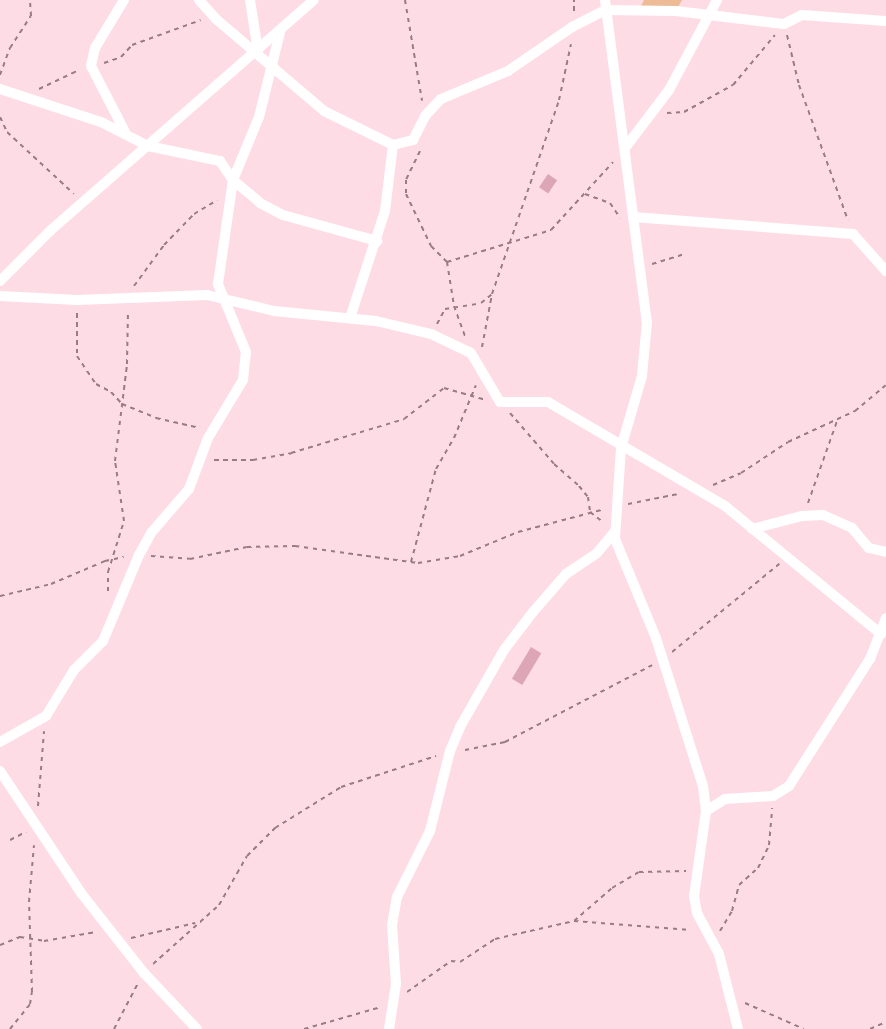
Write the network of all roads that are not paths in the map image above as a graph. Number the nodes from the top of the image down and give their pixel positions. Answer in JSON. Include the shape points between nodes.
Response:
{"nodes":[{"id":1,"x":124,"y":0,"type":"edge"},
{"id":2,"x":199,"y":0,"type":"edge"},
{"id":3,"x":250,"y":0,"type":"edge"},
{"id":4,"x":314,"y":0,"type":"edge"},
{"id":5,"x":717,"y":0,"type":"edge"},
{"id":6,"x":606,"y":5,"type":"edge"},
{"id":7,"x":710,"y":14,"type":"junction"},
{"id":8,"x":886,"y":21,"type":"edge"},
{"id":9,"x":279,"y":32,"type":"junction"},
{"id":10,"x":258,"y":51,"type":"junction"},
{"id":11,"x":270,"y":62,"type":"junction"},
{"id":12,"x":0,"y":89,"type":"edge"},
{"id":13,"x":125,"y":133,"type":"junction"},
{"id":14,"x":393,"y":145,"type":"junction"},
{"id":15,"x":148,"y":146,"type":"junction"},
{"id":16,"x":625,"y":148,"type":"junction"},
{"id":17,"x":233,"y":180,"type":"junction"},
{"id":18,"x":633,"y":217,"type":"junction"},
{"id":19,"x":377,"y":241,"type":"junction"},
{"id":20,"x":886,"y":271,"type":"edge"},
{"id":21,"x":0,"y":281,"type":"edge"},
{"id":22,"x":0,"y":296,"type":"edge"},
{"id":23,"x":223,"y":299,"type":"junction"},
{"id":24,"x":350,"y":318,"type":"junction"},
{"id":25,"x":621,"y":448,"type":"junction"},
{"id":26,"x":752,"y":529,"type":"junction"},
{"id":27,"x":614,"y":531,"type":"junction"},
{"id":28,"x":886,"y":552,"type":"edge"},
{"id":29,"x":886,"y":618,"type":"edge"},
{"id":30,"x":882,"y":639,"type":"edge"},
{"id":31,"x":0,"y":742,"type":"edge"},
{"id":32,"x":0,"y":771,"type":"edge"},
{"id":33,"x":706,"y":811,"type":"junction"},
{"id":34,"x":197,"y":1029,"type":"edge"},
{"id":35,"x":389,"y":1029,"type":"edge"},
{"id":36,"x":738,"y":1029,"type":"edge"}],
"edges":[{"from":1,"to":13,"type":"street","via":[[95,48],[91,66]]},
{"from":2,"to":10,"type":"street","via":[[216,19]]},
{"from":3,"to":10,"type":"street"},
{"from":4,"to":9,"type":"street"},
{"from":5,"to":7,"type":"street"},
{"from":6,"to":7,"type":"street"},
{"from":6,"to":14,"type":"street","via":[[508,71],[441,99],[425,116],[413,140]]},
{"from":6,"to":16,"type":"street"},
{"from":7,"to":8,"type":"street","via":[[784,24],[802,15]]},
{"from":7,"to":16,"type":"street","via":[[652,114]]},
{"from":9,"to":10,"type":"street"},
{"from":9,"to":11,"type":"street"},
{"from":10,"to":11,"type":"street"},
{"from":10,"to":15,"type":"street"},
{"from":11,"to":14,"type":"street","via":[[324,111]]},
{"from":11,"to":17,"type":"street","via":[[259,117]]},
{"from":12,"to":13,"type":"street"},
{"from":13,"to":15,"type":"street"},
{"from":14,"to":19,"type":"street"},
{"from":15,"to":17,"type":"street","via":[[219,161]]},
{"from":15,"to":21,"type":"street"},
{"from":16,"to":18,"type":"street"},
{"from":17,"to":19,"type":"street","via":[[283,215]]},
{"from":17,"to":23,"type":"street","via":[[218,284]]},
{"from":18,"to":20,"type":"street","via":[[854,234]]},
{"from":18,"to":25,"type":"street","via":[[647,352]]},
{"from":19,"to":24,"type":"street"},
{"from":22,"to":23,"type":"street"},
{"from":23,"to":24,"type":"street","via":[[274,311]]},
{"from":23,"to":31,"type":"street","via":[[244,345],[246,361],[240,387],[212,430],[189,489],[151,533],[103,641],[74,670],[46,716]]},
{"from":24,"to":25,"type":"street","via":[[431,334],[471,353],[500,402],[548,402]]},
{"from":25,"to":26,"type":"street","via":[[663,466]]},
{"from":25,"to":27,"type":"street"},
{"from":26,"to":28,"type":"street","via":[[802,516],[835,519],[862,536],[869,548]]},
{"from":26,"to":30,"type":"street"},
{"from":27,"to":33,"type":"street","via":[[662,660],[703,786]]},
{"from":27,"to":35,"type":"street","via":[[597,553],[566,574],[504,650],[450,751],[430,831],[397,897],[392,925],[394,1002]]},
{"from":29,"to":30,"type":"street"},
{"from":30,"to":33,"type":"street","via":[[799,774],[773,796],[725,799]]},
{"from":32,"to":34,"type":"street","via":[[35,828],[144,973]]},
{"from":33,"to":36,"type":"street","via":[[694,896],[697,914],[716,948]]}]}
